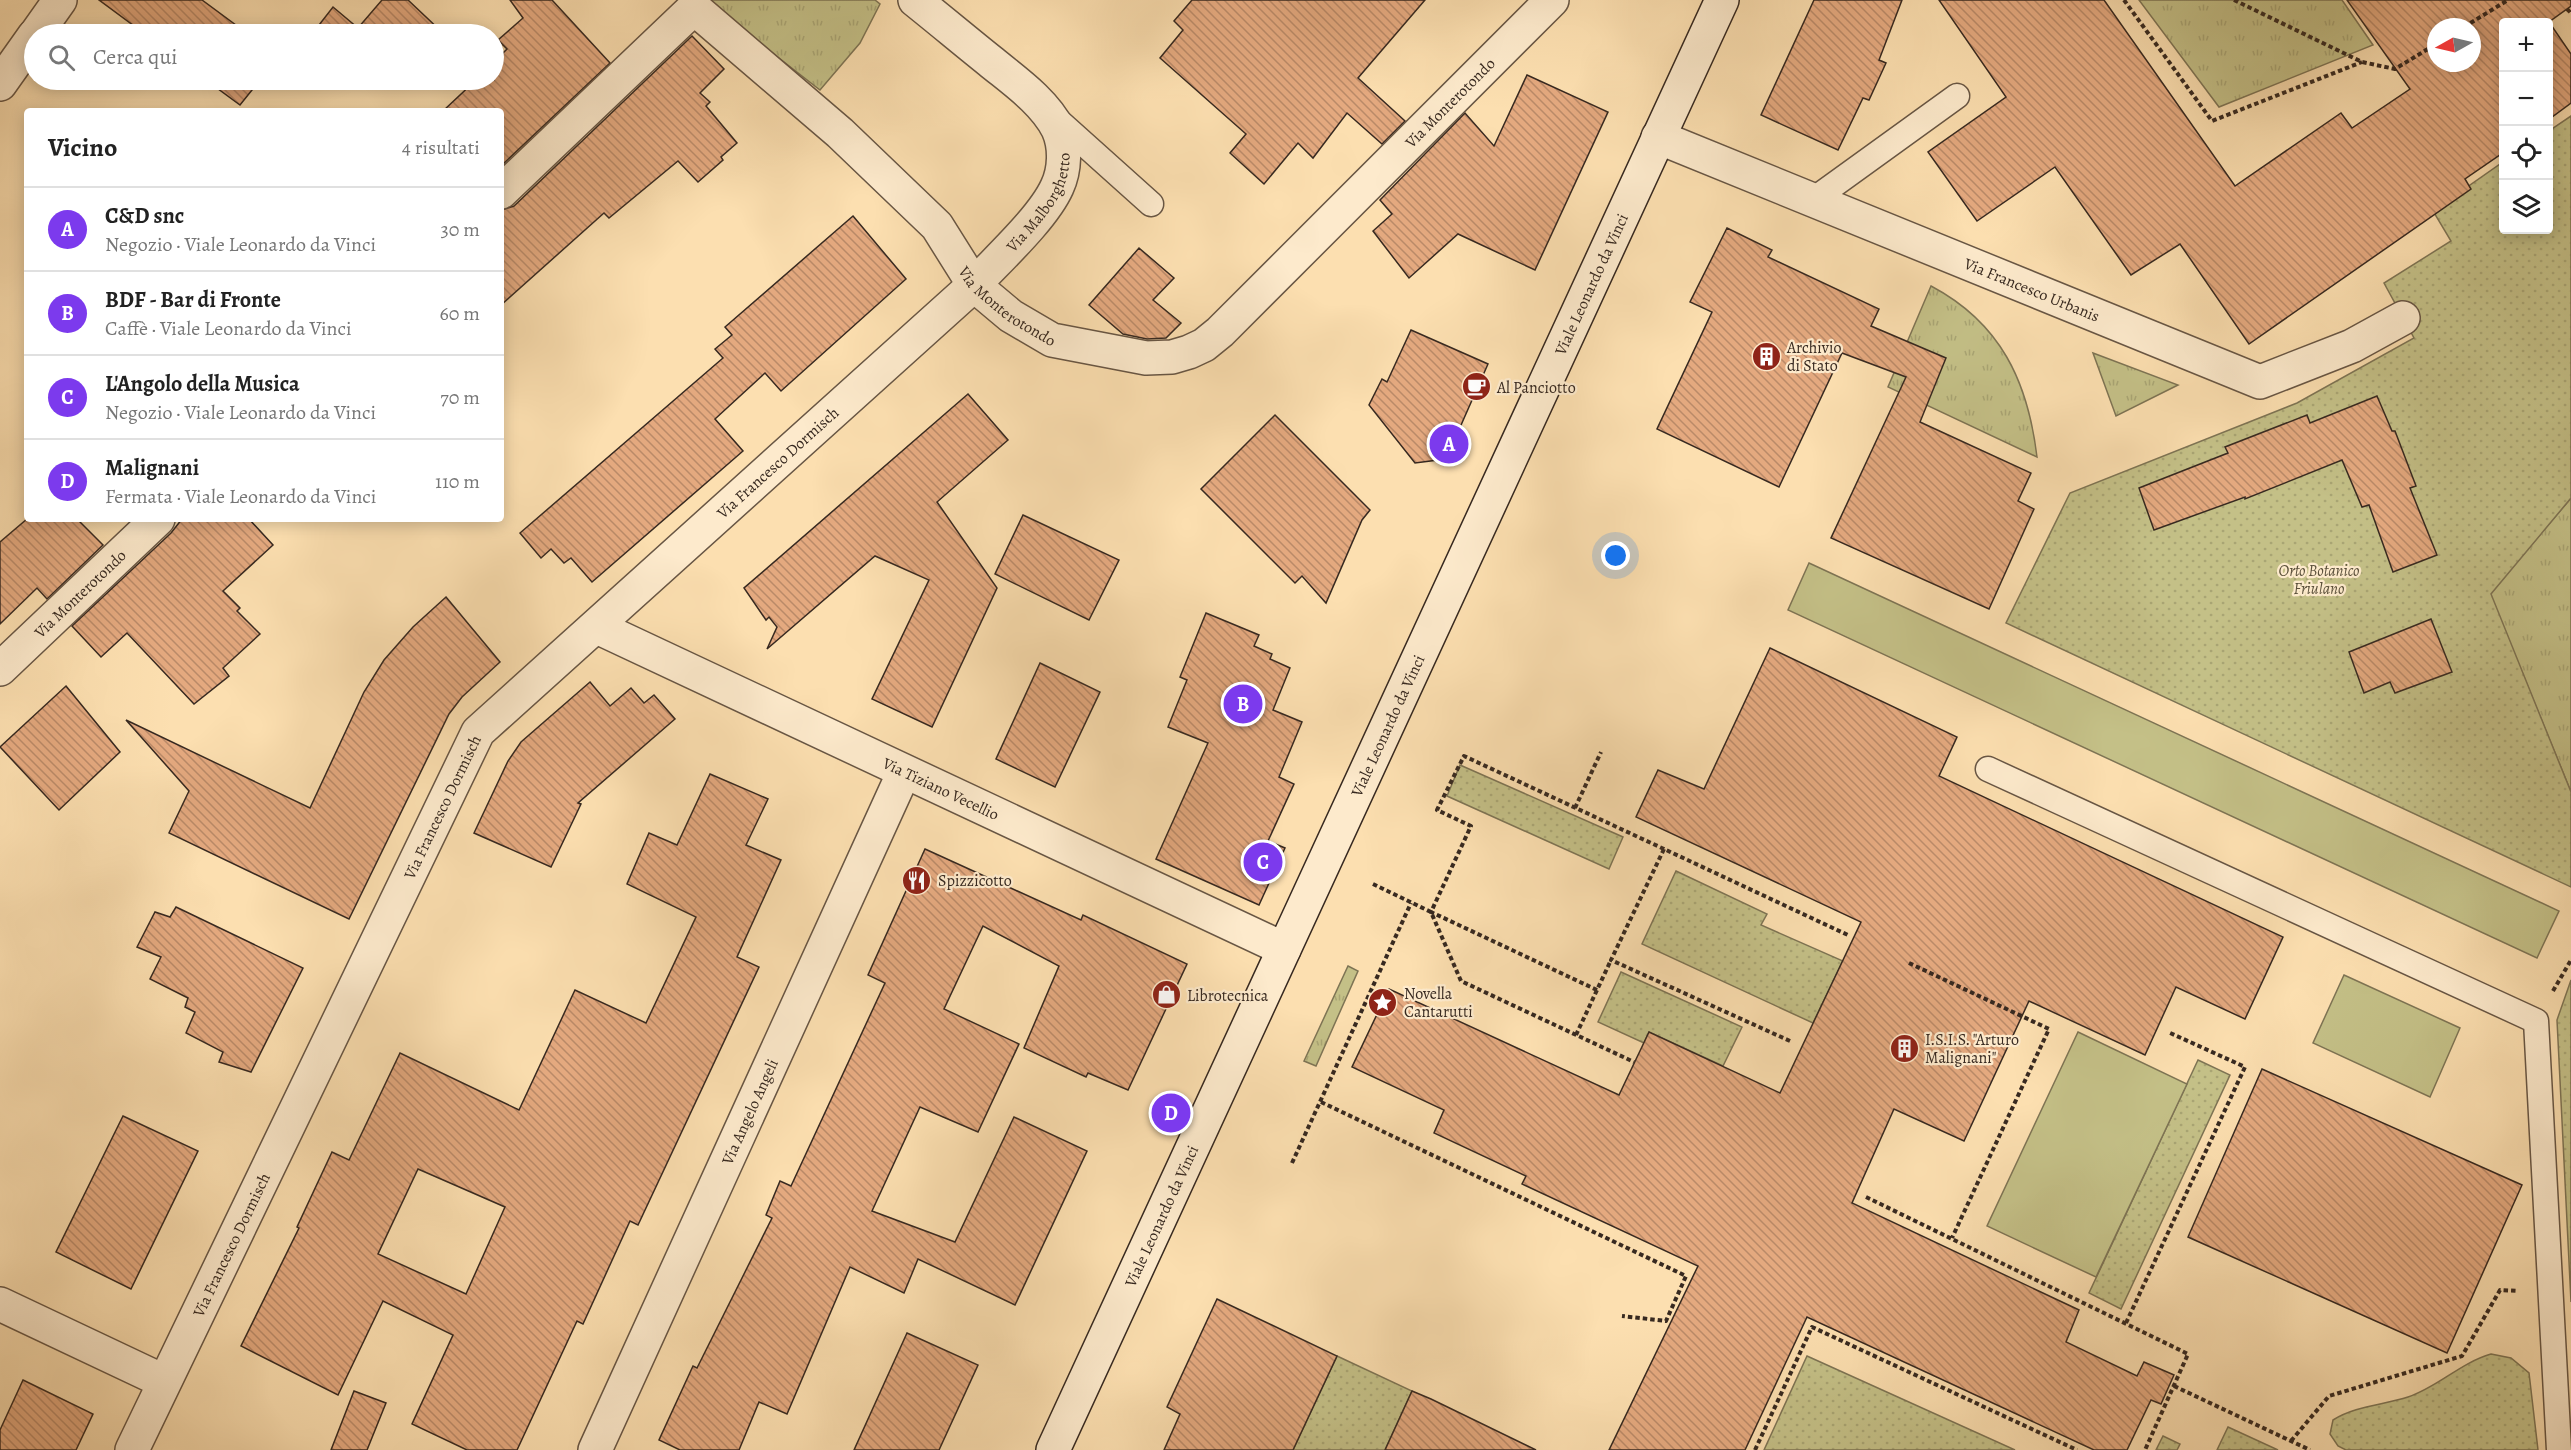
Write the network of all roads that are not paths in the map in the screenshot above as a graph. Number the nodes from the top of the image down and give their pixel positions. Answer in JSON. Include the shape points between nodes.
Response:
{"nodes":[{"id":1,"x":60,"y":0,"type":"edge"},
{"id":2,"x":915,"y":0,"type":"edge"},
{"id":3,"x":1552,"y":0,"type":"edge"},
{"id":4,"x":1722,"y":0,"type":"edge"},
{"id":5,"x":43,"y":24,"type":"edge"},
{"id":6,"x":24,"y":50,"type":"edge"},
{"id":7,"x":1017,"y":83,"type":"junction"},
{"id":8,"x":0,"y":84,"type":"edge"},
{"id":9,"x":1957,"y":96,"type":"dead end"},
{"id":10,"x":1658,"y":137,"type":"junction"},
{"id":11,"x":504,"y":189,"type":"edge"},
{"id":12,"x":1813,"y":200,"type":"junction"},
{"id":13,"x":1151,"y":204,"type":"dead end"},
{"id":14,"x":974,"y":285,"type":"junction"},
{"id":15,"x":2403,"y":318,"type":"dead end"},
{"id":16,"x":155,"y":522,"type":"edge"},
{"id":17,"x":597,"y":627,"type":"junction"},
{"id":18,"x":0,"y":669,"type":"edge"},
{"id":19,"x":1988,"y":769,"type":"dead end"},
{"id":20,"x":904,"y":772,"type":"junction"},
{"id":21,"x":1284,"y":949,"type":"junction"},
{"id":22,"x":0,"y":1304,"type":"edge"},
{"id":23,"x":163,"y":1381,"type":"junction"},
{"id":24,"x":132,"y":1450,"type":"edge"},
{"id":25,"x":595,"y":1450,"type":"edge"},
{"id":26,"x":1053,"y":1450,"type":"edge"},
{"id":27,"x":2559,"y":1450,"type":"edge"}],
"edges":[{"from":1,"to":5,"type":"street"},
{"from":2,"to":7,"type":"street","name":"Via Malborghetto"},
{"from":3,"to":14,"type":"street","name":"Via Monterotondo","via":[[1204,345],[1172,357],[1146,358],[1052,340],[1011,316]]},
{"from":4,"to":10,"type":"street","name":"Viale Leonardo da Vinci"},
{"from":6,"to":8,"type":"street"},
{"from":7,"to":13,"type":"lane","name":"Via Malborghetto"},
{"from":7,"to":14,"type":"street","name":"Via Malborghetto","via":[[1057,128],[1063,150],[1061,175],[1047,204]]},
{"from":9,"to":12,"type":"lane"},
{"from":10,"to":12,"type":"street","name":"Via Francesco Urbanis"},
{"from":10,"to":21,"type":"street","name":"Viale Leonardo da Vinci"},
{"from":11,"to":14,"type":"street","name":"Via Monterotondo","via":[[694,8],[840,134],[937,226]]},
{"from":12,"to":15,"type":"street","name":"Via Francesco Urbanis","via":[[2260,382],[2352,346]]},
{"from":14,"to":17,"type":"street","name":"Via Francesco Dormisch"},
{"from":16,"to":18,"type":"street","name":"Via Monterotondo"},
{"from":17,"to":20,"type":"street","name":"Via Tiziano Vecellio"},
{"from":17,"to":23,"type":"street","name":"Via Francesco Dormisch","via":[[478,732]]},
{"from":19,"to":27,"type":"lane","via":[[2536,1021]]},
{"from":20,"to":21,"type":"street","name":"Via Tiziano Vecellio"},
{"from":20,"to":25,"type":"street","name":"Via Angelo Angeli"},
{"from":21,"to":26,"type":"street","name":"Viale Leonardo da Vinci"},
{"from":22,"to":23,"type":"street"},
{"from":23,"to":24,"type":"street","name":"Via Francesco Dormisch"}]}
